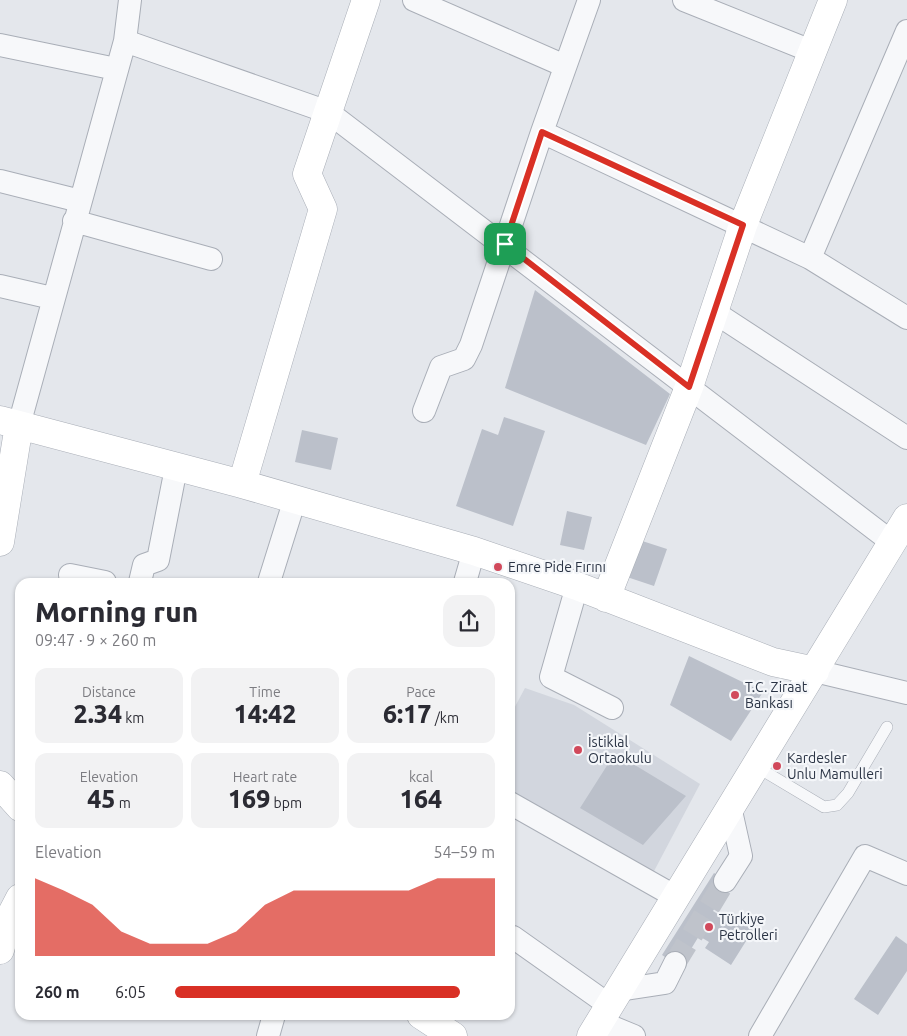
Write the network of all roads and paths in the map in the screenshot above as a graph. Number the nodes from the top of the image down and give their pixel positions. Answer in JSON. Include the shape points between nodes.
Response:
{"nodes":[{"id":1,"x":130,"y":0,"type":"edge"},
{"id":2,"x":366,"y":0,"type":"edge"},
{"id":3,"x":414,"y":0,"type":"edge"},
{"id":4,"x":589,"y":0,"type":"edge"},
{"id":5,"x":684,"y":0,"type":"edge"},
{"id":6,"x":833,"y":0,"type":"edge"},
{"id":7,"x":907,"y":31,"type":"edge"},
{"id":8,"x":125,"y":41,"type":"junction"},
{"id":9,"x":0,"y":45,"type":"edge"},
{"id":10,"x":811,"y":51,"type":"junction"},
{"id":11,"x":565,"y":66,"type":"junction"},
{"id":12,"x":116,"y":69,"type":"junction"},
{"id":13,"x":328,"y":112,"type":"junction"},
{"id":14,"x":542,"y":132,"type":"junction"},
{"id":15,"x":0,"y":181,"type":"edge"},
{"id":16,"x":77,"y":211,"type":"junction"},
{"id":17,"x":743,"y":225,"type":"junction"},
{"id":18,"x":505,"y":244,"type":"junction"},
{"id":19,"x":810,"y":258,"type":"junction"},
{"id":20,"x":211,"y":259,"type":"dead end"},
{"id":21,"x":0,"y":286,"type":"edge"},
{"id":22,"x":52,"y":298,"type":"junction"},
{"id":23,"x":714,"y":312,"type":"junction"},
{"id":24,"x":907,"y":318,"type":"edge"},
{"id":25,"x":689,"y":387,"type":"junction"},
{"id":26,"x":424,"y":411,"type":"dead end"},
{"id":27,"x":10,"y":422,"type":"edge"},
{"id":28,"x":907,"y":438,"type":"edge"},
{"id":29,"x":176,"y":468,"type":"junction"},
{"id":30,"x":242,"y":484,"type":"junction"},
{"id":31,"x":295,"y":499,"type":"junction"},
{"id":32,"x":907,"y":518,"type":"edge"},
{"id":33,"x":0,"y":542,"type":"edge"},
{"id":34,"x":893,"y":543,"type":"junction"},
{"id":35,"x":474,"y":551,"type":"junction"},
{"id":36,"x":70,"y":575,"type":"dead end"},
{"id":37,"x":85,"y":578,"type":"edge"},
{"id":38,"x":141,"y":578,"type":"edge"},
{"id":39,"x":270,"y":578,"type":"edge"},
{"id":40,"x":466,"y":578,"type":"edge"},
{"id":41,"x":577,"y":586,"type":"junction"},
{"id":42,"x":606,"y":598,"type":"junction"},
{"id":43,"x":815,"y":671,"type":"junction"},
{"id":44,"x":907,"y":693,"type":"edge"},
{"id":45,"x":612,"y":708,"type":"dead end"},
{"id":46,"x":887,"y":727,"type":"dead end"},
{"id":47,"x":757,"y":766,"type":"junction"},
{"id":48,"x":0,"y":785,"type":"edge"},
{"id":49,"x":15,"y":802,"type":"edge"},
{"id":50,"x":515,"y":806,"type":"edge"},
{"id":51,"x":730,"y":810,"type":"junction"},
{"id":52,"x":907,"y":874,"type":"edge"},
{"id":53,"x":725,"y":881,"type":"tunnel mouth"},
{"id":54,"x":676,"y":897,"type":"junction"},
{"id":55,"x":9,"y":913,"type":"edge"},
{"id":56,"x":515,"y":939,"type":"edge"},
{"id":57,"x":0,"y":950,"type":"edge"},
{"id":58,"x":675,"y":963,"type":"tunnel mouth"},
{"id":59,"x":605,"y":1013,"type":"edge"},
{"id":60,"x":273,"y":1020,"type":"edge"},
{"id":61,"x":428,"y":1020,"type":"edge"},
{"id":62,"x":268,"y":1036,"type":"edge"},
{"id":63,"x":452,"y":1036,"type":"edge"},
{"id":64,"x":634,"y":1036,"type":"edge"},
{"id":65,"x":760,"y":1036,"type":"edge"}],
"edges":[{"from":1,"to":8,"type":"street"},
{"from":2,"to":13,"type":"street"},
{"from":3,"to":11,"type":"street"},
{"from":4,"to":11,"type":"street"},
{"from":5,"to":10,"type":"street"},
{"from":6,"to":10,"type":"street"},
{"from":7,"to":19,"type":"street"},
{"from":8,"to":12,"type":"street"},
{"from":8,"to":13,"type":"street"},
{"from":9,"to":12,"type":"street"},
{"from":10,"to":17,"type":"street"},
{"from":11,"to":14,"type":"street"},
{"from":12,"to":16,"type":"street"},
{"from":13,"to":18,"type":"street"},
{"from":13,"to":30,"type":"street","via":[[307,174],[323,209]]},
{"from":14,"to":17,"type":"street"},
{"from":14,"to":18,"type":"street"},
{"from":15,"to":16,"type":"street"},
{"from":16,"to":20,"type":"street"},
{"from":16,"to":22,"type":"street"},
{"from":17,"to":19,"type":"street"},
{"from":17,"to":23,"type":"street"},
{"from":18,"to":25,"type":"street"},
{"from":18,"to":26,"type":"street","via":[[471,345],[464,359],[440,367]]},
{"from":19,"to":24,"type":"street"},
{"from":21,"to":22,"type":"street"},
{"from":22,"to":27,"type":"street"},
{"from":23,"to":25,"type":"street"},
{"from":23,"to":28,"type":"street"},
{"from":25,"to":34,"type":"street"},
{"from":25,"to":42,"type":"street"},
{"from":27,"to":29,"type":"street"},
{"from":27,"to":33,"type":"street"},
{"from":29,"to":30,"type":"street"},
{"from":29,"to":38,"type":"street","via":[[158,560],[144,565]]},
{"from":30,"to":31,"type":"street"},
{"from":31,"to":35,"type":"street"},
{"from":31,"to":39,"type":"street"},
{"from":32,"to":34,"type":"street"},
{"from":34,"to":43,"type":"street"},
{"from":35,"to":40,"type":"street"},
{"from":35,"to":41,"type":"street"},
{"from":36,"to":37,"type":"street"},
{"from":41,"to":42,"type":"street"},
{"from":41,"to":45,"type":"street","via":[[551,677]]},
{"from":42,"to":43,"type":"street","via":[[773,662]]},
{"from":43,"to":44,"type":"street"},
{"from":43,"to":47,"type":"street"},
{"from":46,"to":47,"type":"lane","via":[[848,793],[837,805],[824,807]]},
{"from":47,"to":51,"type":"street"},
{"from":48,"to":49,"type":"street"},
{"from":50,"to":54,"type":"street"},
{"from":51,"to":53,"type":"street","via":[[741,856]]},
{"from":51,"to":54,"type":"street"},
{"from":52,"to":65,"type":"street","via":[[865,856]]},
{"from":54,"to":59,"type":"street"},
{"from":55,"to":57,"type":"street"},
{"from":56,"to":59,"type":"street"},
{"from":58,"to":59,"type":"street","via":[[665,983]]},
{"from":59,"to":64,"type":"street"},
{"from":60,"to":62,"type":"street"},
{"from":61,"to":63,"type":"street"}]}
